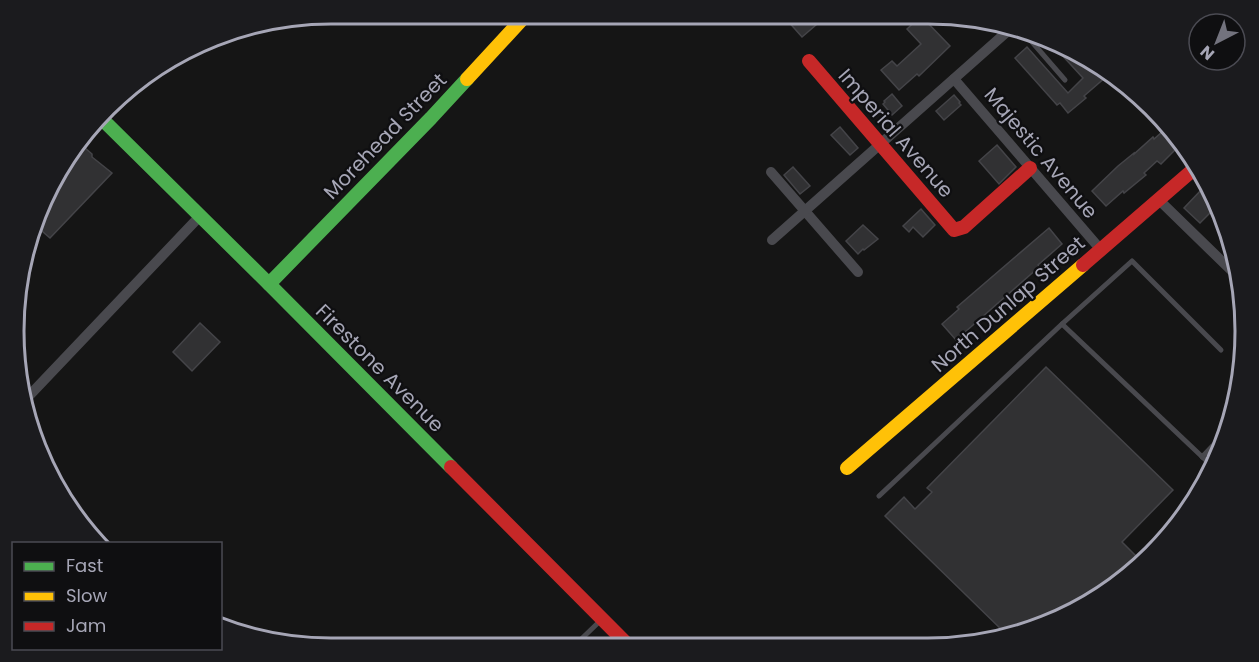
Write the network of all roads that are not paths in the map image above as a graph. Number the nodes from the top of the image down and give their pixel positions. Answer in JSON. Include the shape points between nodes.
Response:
{"nodes":[{"id":1,"x":515,"y":24,"type":"edge"},
{"id":2,"x":1005,"y":34,"type":"edge"},
{"id":3,"x":1032,"y":42,"type":"edge"},
{"id":4,"x":809,"y":61,"type":"dead end"},
{"id":5,"x":954,"y":79,"type":"junction"},
{"id":6,"x":1065,"y":80,"type":"dead end"},
{"id":7,"x":106,"y":123,"type":"edge"},
{"id":8,"x":880,"y":144,"type":"junction"},
{"id":9,"x":1030,"y":168,"type":"junction"},
{"id":10,"x":771,"y":172,"type":"dead end"},
{"id":11,"x":1190,"y":172,"type":"edge"},
{"id":12,"x":1158,"y":200,"type":"junction"},
{"id":13,"x":804,"y":211,"type":"junction"},
{"id":14,"x":200,"y":216,"type":"junction"},
{"id":15,"x":772,"y":240,"type":"dead end"},
{"id":16,"x":1101,"y":250,"type":"junction"},
{"id":17,"x":1228,"y":268,"type":"edge"},
{"id":18,"x":858,"y":272,"type":"dead end"},
{"id":19,"x":269,"y":284,"type":"junction"},
{"id":20,"x":1062,"y":324,"type":"junction"},
{"id":21,"x":1221,"y":351,"type":"dead end"},
{"id":22,"x":31,"y":394,"type":"edge"},
{"id":23,"x":1213,"y":445,"type":"edge"},
{"id":24,"x":1202,"y":457,"type":"junction"},
{"id":25,"x":1206,"y":461,"type":"edge"},
{"id":26,"x":847,"y":468,"type":"dead end"},
{"id":27,"x":879,"y":496,"type":"dead end"},
{"id":28,"x":601,"y":620,"type":"junction"},
{"id":29,"x":582,"y":638,"type":"edge"},
{"id":30,"x":620,"y":638,"type":"edge"}],
"edges":[{"from":1,"to":19,"type":"street","name":"Morehead Street","via":[[431,118]]},
{"from":2,"to":5,"type":"street"},
{"from":3,"to":6,"type":"lane"},
{"from":4,"to":8,"type":"street","name":"Imperial Avenue"},
{"from":5,"to":8,"type":"street"},
{"from":5,"to":9,"type":"street","name":"Majestic Avenue"},
{"from":7,"to":14,"type":"street","name":"Firestone Avenue"},
{"from":8,"to":9,"type":"street","name":"Imperial Avenue","via":[[954,230],[964,227]]},
{"from":8,"to":13,"type":"street"},
{"from":9,"to":16,"type":"street","name":"Majestic Avenue"},
{"from":10,"to":13,"type":"street"},
{"from":11,"to":12,"type":"street","name":"North Dunlap Street"},
{"from":12,"to":16,"type":"street","name":"North Dunlap Street"},
{"from":12,"to":17,"type":"street"},
{"from":13,"to":15,"type":"street"},
{"from":13,"to":18,"type":"street"},
{"from":14,"to":19,"type":"street","name":"Firestone Avenue"},
{"from":14,"to":22,"type":"street"},
{"from":16,"to":26,"type":"street","name":"North Dunlap Street"},
{"from":19,"to":28,"type":"street","name":"Firestone Avenue"},
{"from":20,"to":21,"type":"lane","via":[[1132,261]]},
{"from":20,"to":24,"type":"lane"},
{"from":20,"to":27,"type":"lane"},
{"from":23,"to":24,"type":"lane"},
{"from":24,"to":25,"type":"lane"},
{"from":28,"to":29,"type":"lane"},
{"from":28,"to":30,"type":"street","name":"Firestone Avenue"}]}
